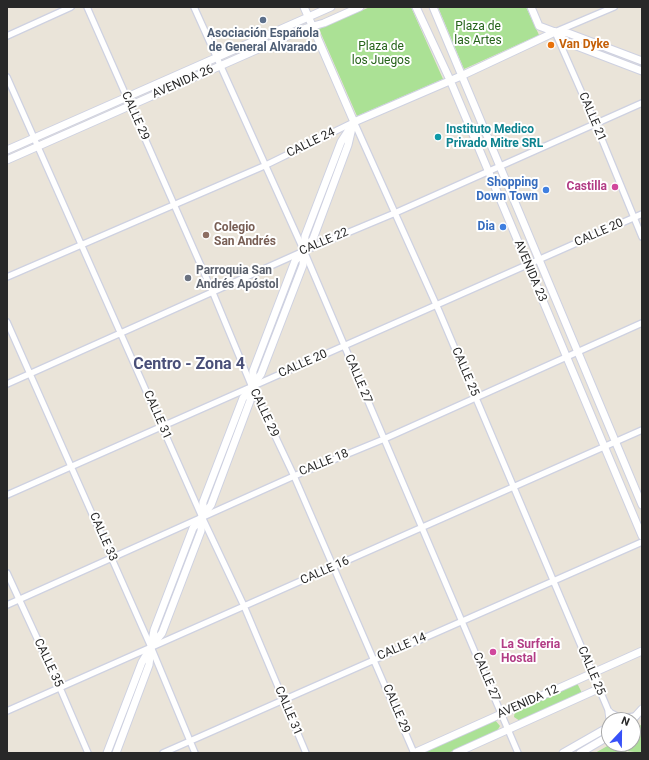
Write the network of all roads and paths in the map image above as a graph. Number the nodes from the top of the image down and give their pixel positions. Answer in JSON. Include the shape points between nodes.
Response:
{"nodes":[{"id":1,"x":71,"y":7,"type":"edge"},
{"id":2,"x":87,"y":7,"type":"edge"},
{"id":3,"x":194,"y":7,"type":"edge"},
{"id":4,"x":304,"y":7,"type":"edge"},
{"id":5,"x":331,"y":7,"type":"edge"},
{"id":6,"x":360,"y":7,"type":"edge"},
{"id":7,"x":416,"y":7,"type":"edge"},
{"id":8,"x":433,"y":7,"type":"edge"},
{"id":9,"x":531,"y":7,"type":"edge"},
{"id":10,"x":614,"y":7,"type":"edge"},
{"id":11,"x":309,"y":17,"type":"junction"},
{"id":12,"x":313,"y":26,"type":"junction"},
{"id":13,"x":554,"y":32,"type":"junction"},
{"id":14,"x":7,"y":36,"type":"edge"},
{"id":15,"x":216,"y":58,"type":"junction"},
{"id":16,"x":642,"y":61,"type":"edge"},
{"id":17,"x":220,"y":66,"type":"junction"},
{"id":18,"x":642,"y":71,"type":"edge"},
{"id":19,"x":461,"y":76,"type":"junction"},
{"id":20,"x":7,"y":77,"type":"edge"},
{"id":21,"x":450,"y":80,"type":"junction"},
{"id":22,"x":127,"y":97,"type":"junction"},
{"id":23,"x":642,"y":103,"type":"edge"},
{"id":24,"x":131,"y":105,"type":"junction"},
{"id":25,"x":354,"y":122,"type":"junction"},
{"id":26,"x":596,"y":125,"type":"junction"},
{"id":27,"x":34,"y":138,"type":"junction"},
{"id":28,"x":38,"y":146,"type":"junction"},
{"id":29,"x":7,"y":150,"type":"edge"},
{"id":30,"x":7,"y":160,"type":"edge"},
{"id":31,"x":264,"y":166,"type":"junction"},
{"id":32,"x":499,"y":166,"type":"junction"},
{"id":33,"x":488,"y":171,"type":"junction"},
{"id":34,"x":174,"y":204,"type":"junction"},
{"id":35,"x":395,"y":213,"type":"junction"},
{"id":36,"x":642,"y":214,"type":"edge"},
{"id":37,"x":634,"y":217,"type":"junction"},
{"id":38,"x":642,"y":237,"type":"edge"},
{"id":39,"x":81,"y":245,"type":"junction"},
{"id":40,"x":304,"y":251,"type":"junction"},
{"id":41,"x":538,"y":259,"type":"junction"},
{"id":42,"x":527,"y":264,"type":"junction"},
{"id":43,"x":7,"y":277,"type":"edge"},
{"id":44,"x":213,"y":293,"type":"junction"},
{"id":45,"x":437,"y":306,"type":"junction"},
{"id":46,"x":7,"y":322,"type":"edge"},
{"id":47,"x":642,"y":323,"type":"edge"},
{"id":48,"x":121,"y":334,"type":"junction"},
{"id":49,"x":344,"y":346,"type":"junction"},
{"id":50,"x":578,"y":352,"type":"junction"},
{"id":51,"x":567,"y":357,"type":"junction"},
{"id":52,"x":30,"y":374,"type":"junction"},
{"id":53,"x":7,"y":384,"type":"edge"},
{"id":54,"x":252,"y":387,"type":"junction"},
{"id":55,"x":476,"y":398,"type":"junction"},
{"id":56,"x":162,"y":427,"type":"junction"},
{"id":57,"x":642,"y":430,"type":"edge"},
{"id":58,"x":384,"y":439,"type":"junction"},
{"id":59,"x":616,"y":442,"type":"junction"},
{"id":60,"x":604,"y":447,"type":"junction"},
{"id":61,"x":71,"y":467,"type":"junction"},
{"id":62,"x":294,"y":476,"type":"junction"},
{"id":63,"x":514,"y":487,"type":"junction"},
{"id":64,"x":7,"y":495,"type":"edge"},
{"id":65,"x":642,"y":505,"type":"edge"},
{"id":66,"x":202,"y":517,"type":"junction"},
{"id":67,"x":422,"y":528,"type":"junction"},
{"id":68,"x":642,"y":536,"type":"edge"},
{"id":69,"x":642,"y":542,"type":"edge"},
{"id":70,"x":112,"y":558,"type":"junction"},
{"id":71,"x":334,"y":566,"type":"junction"},
{"id":72,"x":7,"y":574,"type":"edge"},
{"id":73,"x":554,"y":582,"type":"junction"},
{"id":74,"x":18,"y":600,"type":"junction"},
{"id":75,"x":7,"y":605,"type":"edge"},
{"id":76,"x":244,"y":606,"type":"junction"},
{"id":77,"x":462,"y":622,"type":"junction"},
{"id":78,"x":151,"y":647,"type":"junction"},
{"id":79,"x":642,"y":651,"type":"edge"},
{"id":80,"x":375,"y":659,"type":"junction"},
{"id":81,"x":592,"y":674,"type":"junction"},
{"id":82,"x":60,"y":688,"type":"junction"},
{"id":83,"x":598,"y":689,"type":"junction"},
{"id":84,"x":283,"y":700,"type":"junction"},
{"id":85,"x":7,"y":711,"type":"edge"},
{"id":86,"x":609,"y":712,"type":"edge"},
{"id":87,"x":502,"y":714,"type":"junction"},
{"id":88,"x":508,"y":730,"type":"junction"},
{"id":89,"x":601,"y":731,"type":"edge"},
{"id":90,"x":190,"y":741,"type":"junction"},
{"id":91,"x":601,"y":741,"type":"edge"},
{"id":92,"x":88,"y":753,"type":"edge"},
{"id":93,"x":107,"y":753,"type":"edge"},
{"id":94,"x":116,"y":753,"type":"edge"},
{"id":95,"x":163,"y":753,"type":"edge"},
{"id":96,"x":195,"y":753,"type":"edge"},
{"id":97,"x":306,"y":753,"type":"edge"},
{"id":98,"x":414,"y":753,"type":"edge"},
{"id":99,"x":456,"y":753,"type":"edge"},
{"id":100,"x":518,"y":753,"type":"edge"},
{"id":101,"x":563,"y":753,"type":"edge"},
{"id":102,"x":580,"y":753,"type":"edge"}],
"edges":[{"from":1,"to":14,"type":"street"},
{"from":2,"to":22,"type":"street","name":"CALLE 29"},
{"from":3,"to":15,"type":"street","name":"CALLE 27"},
{"from":4,"to":11,"type":"main road","name":"CALLE 25"},
{"from":5,"to":11,"type":"main road","name":"AVENIDA 26"},
{"from":6,"to":12,"type":"main road","name":"AVENIDA 26"},
{"from":7,"to":21,"type":"main road","name":"AVENIDA 23"},
{"from":8,"to":19,"type":"main road","name":"AVENIDA 23"},
{"from":9,"to":13,"type":"main road","via":[[539,26]]},
{"from":10,"to":13,"type":"street","name":"CALLE 24"},
{"from":11,"to":12,"type":"main road","name":"CALLE 25"},
{"from":11,"to":15,"type":"main road","name":"AVENIDA 26"},
{"from":12,"to":17,"type":"main road","name":"AVENIDA 26"},
{"from":12,"to":25,"type":"main road","name":"CALLE 25"},
{"from":13,"to":16,"type":"main road","via":[[568,33]]},
{"from":13,"to":18,"type":"main road","via":[[566,42]]},
{"from":13,"to":19,"type":"main road","name":"CALLE 24"},
{"from":13,"to":26,"type":"street","name":"CALLE 21"},
{"from":15,"to":17,"type":"street","name":"CALLE 27"},
{"from":15,"to":22,"type":"main road","name":"AVENIDA 26"},
{"from":17,"to":24,"type":"main road","name":"AVENIDA 26"},
{"from":17,"to":31,"type":"street","name":"CALLE 27"},
{"from":19,"to":21,"type":"main road","name":"CALLE 24"},
{"from":19,"to":32,"type":"main road","name":"AVENIDA 23"},
{"from":20,"to":27,"type":"street","name":"CALLE 31"},
{"from":21,"to":25,"type":"main road","name":"CALLE 24"},
{"from":21,"to":33,"type":"main road","name":"AVENIDA 23"},
{"from":22,"to":24,"type":"street","name":"CALLE 29"},
{"from":22,"to":27,"type":"main road","name":"AVENIDA 26"},
{"from":23,"to":26,"type":"street","name":"CALLE 22"},
{"from":24,"to":28,"type":"main road","name":"AVENIDA 26"},
{"from":24,"to":34,"type":"street","name":"CALLE 29"},
{"from":25,"to":31,"type":"street","name":"CALLE 24"},
{"from":25,"to":35,"type":"street","name":"CALLE 25"},
{"from":25,"to":40,"type":"main road","via":[[340,142],[305,236]]},
{"from":26,"to":32,"type":"street","name":"CALLE 22"},
{"from":26,"to":37,"type":"street","name":"CALLE 21"},
{"from":27,"to":28,"type":"street","name":"CALLE 31"},
{"from":27,"to":29,"type":"main road","name":"AVENIDA 26"},
{"from":28,"to":30,"type":"main road","name":"AVENIDA 26"},
{"from":28,"to":39,"type":"street","name":"CALLE 31"},
{"from":31,"to":34,"type":"street","name":"CALLE 24"},
{"from":31,"to":40,"type":"street","name":"CALLE 27"},
{"from":32,"to":33,"type":"street","name":"CALLE 22"},
{"from":32,"to":41,"type":"main road","name":"AVENIDA 23"},
{"from":33,"to":35,"type":"street","name":"CALLE 22"},
{"from":33,"to":42,"type":"main road","name":"AVENIDA 23"},
{"from":34,"to":39,"type":"street","name":"CALLE 24"},
{"from":34,"to":44,"type":"street","name":"CALLE 29"},
{"from":35,"to":40,"type":"street","name":"CALLE 22"},
{"from":35,"to":45,"type":"street","name":"CALLE 25"},
{"from":36,"to":37,"type":"street","name":"CALLE 20"},
{"from":37,"to":38,"type":"street","name":"CALLE 21"},
{"from":37,"to":41,"type":"street","name":"CALLE 20"},
{"from":39,"to":43,"type":"street","name":"CALLE 24"},
{"from":39,"to":48,"type":"street","name":"CALLE 31"},
{"from":40,"to":44,"type":"street","name":"CALLE 22"},
{"from":40,"to":49,"type":"street","name":"CALLE 27"},
{"from":40,"to":54,"type":"main road","via":[[295,262],[253,371]]},
{"from":41,"to":42,"type":"street","name":"CALLE 20"},
{"from":41,"to":50,"type":"main road","name":"AVENIDA 23"},
{"from":42,"to":45,"type":"street","name":"CALLE 20"},
{"from":42,"to":51,"type":"main road","name":"AVENIDA 23"},
{"from":44,"to":48,"type":"street","name":"CALLE 22"},
{"from":44,"to":54,"type":"street","name":"CALLE 29"},
{"from":45,"to":49,"type":"street","name":"CALLE 20"},
{"from":45,"to":55,"type":"street","name":"CALLE 25"},
{"from":46,"to":52,"type":"street","name":"CALLE 33"},
{"from":47,"to":50,"type":"street","name":"CALLE 18"},
{"from":48,"to":52,"type":"street","name":"CALLE 22"},
{"from":48,"to":56,"type":"street","name":"CALLE 31"},
{"from":49,"to":54,"type":"street","name":"CALLE 20"},
{"from":49,"to":58,"type":"street","name":"CALLE 27"},
{"from":50,"to":51,"type":"street","name":"CALLE 18"},
{"from":50,"to":59,"type":"main road","name":"AVENIDA 23"},
{"from":51,"to":55,"type":"street","name":"CALLE 18"},
{"from":51,"to":60,"type":"main road","name":"AVENIDA 23"},
{"from":52,"to":53,"type":"street","name":"CALLE 22"},
{"from":52,"to":61,"type":"street","name":"CALLE 33"},
{"from":54,"to":56,"type":"street","name":"CALLE 20"},
{"from":54,"to":62,"type":"street","name":"CALLE 29"},
{"from":54,"to":66,"type":"main road","via":[[243,398],[203,502]]},
{"from":55,"to":58,"type":"street","name":"CALLE 18"},
{"from":55,"to":63,"type":"street","name":"CALLE 25"},
{"from":56,"to":61,"type":"street","name":"CALLE 20"},
{"from":56,"to":66,"type":"street","name":"CALLE 31"},
{"from":57,"to":59,"type":"street","name":"CALLE 16"},
{"from":58,"to":62,"type":"street","name":"CALLE 18"},
{"from":58,"to":67,"type":"street","name":"CALLE 27"},
{"from":59,"to":60,"type":"street","name":"CALLE 16"},
{"from":59,"to":65,"type":"main road","name":"AVENIDA 23"},
{"from":60,"to":63,"type":"street","name":"CALLE 16"},
{"from":60,"to":68,"type":"main road","name":"AVENIDA 23"},
{"from":61,"to":64,"type":"street","name":"CALLE 20"},
{"from":61,"to":70,"type":"street","name":"CALLE 33"},
{"from":62,"to":66,"type":"street","name":"CALLE 18"},
{"from":62,"to":71,"type":"street","name":"CALLE 29"},
{"from":63,"to":67,"type":"street","name":"CALLE 16"},
{"from":63,"to":73,"type":"street","name":"CALLE 25"},
{"from":66,"to":70,"type":"street","name":"CALLE 18"},
{"from":66,"to":76,"type":"street","name":"CALLE 31"},
{"from":66,"to":78,"type":"main road","via":[[190,535],[154,630]]},
{"from":67,"to":71,"type":"street","name":"CALLE 16"},
{"from":67,"to":77,"type":"street","name":"CALLE 27"},
{"from":69,"to":73,"type":"street","name":"CALLE 14"},
{"from":70,"to":74,"type":"street","name":"CALLE 18"},
{"from":70,"to":78,"type":"street","name":"CALLE 33"},
{"from":71,"to":76,"type":"street","name":"CALLE 16"},
{"from":71,"to":80,"type":"street","name":"CALLE 29"},
{"from":72,"to":74,"type":"street","name":"CALLE 35"},
{"from":73,"to":77,"type":"street","name":"CALLE 14"},
{"from":73,"to":81,"type":"street","name":"CALLE 25"},
{"from":74,"to":75,"type":"street","name":"CALLE 18"},
{"from":74,"to":82,"type":"street","name":"CALLE 35"},
{"from":76,"to":78,"type":"street","name":"CALLE 16"},
{"from":76,"to":84,"type":"street","name":"CALLE 31"},
{"from":77,"to":80,"type":"street","name":"CALLE 14"},
{"from":77,"to":87,"type":"street","name":"CALLE 27"},
{"from":78,"to":82,"type":"street","name":"CALLE 16"},
{"from":78,"to":90,"type":"street","name":"CALLE 33"},
{"from":78,"to":93,"type":"main road","via":[[142,662]]},
{"from":78,"to":94,"type":"main road","via":[[149,665]]},
{"from":79,"to":81,"type":"main road","name":"AVENIDA 12"},
{"from":80,"to":84,"type":"street","name":"CALLE 14"},
{"from":80,"to":98,"type":"street","name":"CALLE 29"},
{"from":81,"to":83,"type":"street","name":"CALLE 25"},
{"from":81,"to":87,"type":"main road","name":"AVENIDA 12"},
{"from":82,"to":85,"type":"street","name":"CALLE 16"},
{"from":82,"to":92,"type":"street","name":"CALLE 35"},
{"from":83,"to":86,"type":"street","name":"CALLE 25"},
{"from":83,"to":88,"type":"main road","name":"AVENIDA 12"},
{"from":84,"to":90,"type":"street","name":"CALLE 14"},
{"from":84,"to":97,"type":"street","name":"CALLE 31"},
{"from":87,"to":88,"type":"street","name":"CALLE 27"},
{"from":87,"to":98,"type":"main road","name":"AVENIDA 12"},
{"from":88,"to":99,"type":"main road","name":"AVENIDA 12"},
{"from":88,"to":100,"type":"street","name":"CALLE 27"},
{"from":89,"to":101,"type":"main road"},
{"from":90,"to":95,"type":"street","name":"CALLE 14"},
{"from":90,"to":96,"type":"street","name":"CALLE 33"},
{"from":91,"to":102,"type":"main road"}]}
